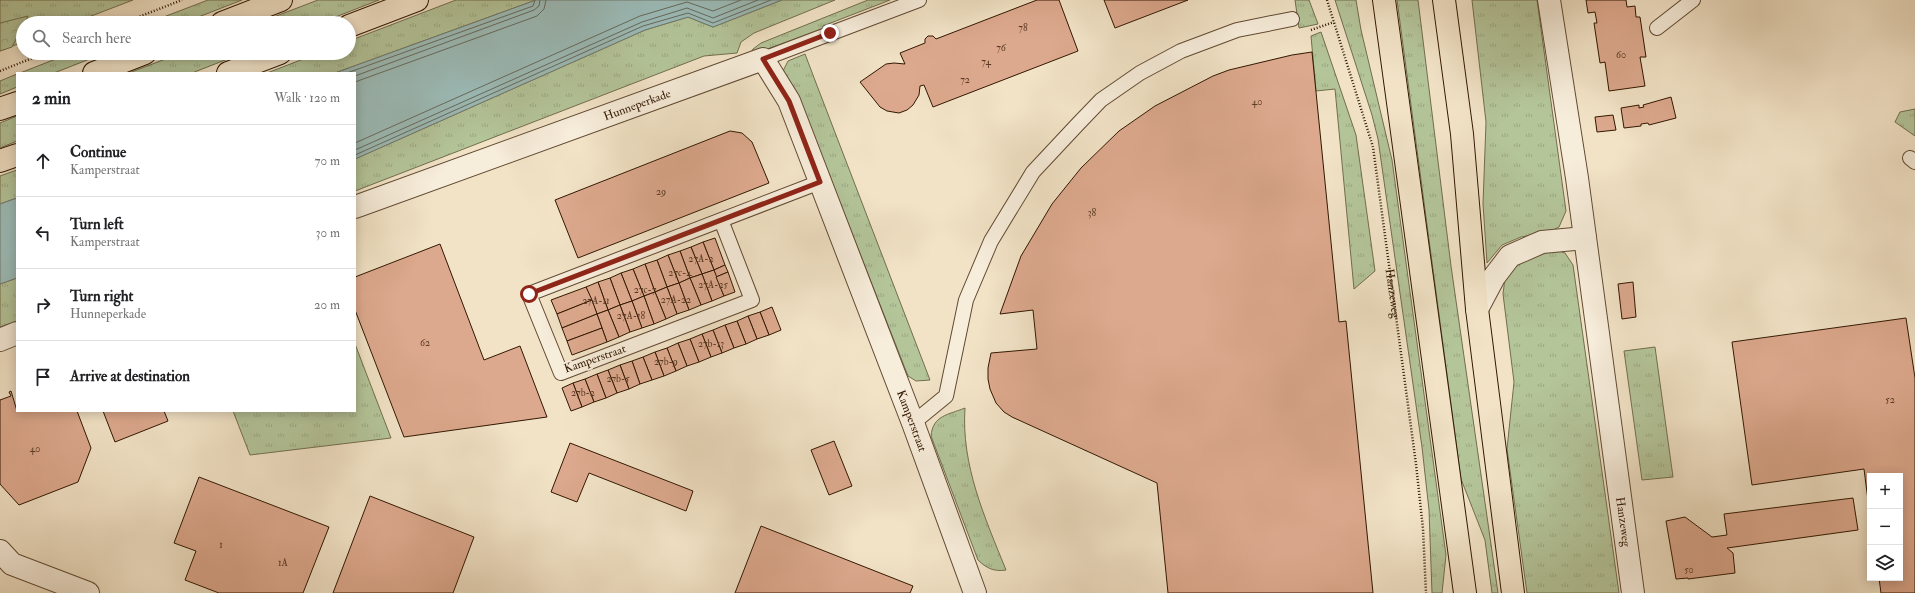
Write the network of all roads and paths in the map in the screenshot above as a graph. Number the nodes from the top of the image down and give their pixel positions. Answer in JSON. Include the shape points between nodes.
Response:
{"nodes":[{"id":1,"x":182,"y":0,"type":"edge"},
{"id":2,"x":281,"y":0,"type":"edge"},
{"id":3,"x":417,"y":0,"type":"edge"},
{"id":4,"x":919,"y":0,"type":"edge"},
{"id":5,"x":1327,"y":0,"type":"edge"},
{"id":6,"x":1384,"y":0,"type":"edge"},
{"id":7,"x":1444,"y":0,"type":"edge"},
{"id":8,"x":1549,"y":0,"type":"edge"},
{"id":9,"x":1693,"y":0,"type":"edge"},
{"id":10,"x":141,"y":16,"type":"edge"},
{"id":11,"x":240,"y":16,"type":"edge"},
{"id":12,"x":1292,"y":19,"type":"dead end"},
{"id":13,"x":356,"y":23,"type":"edge"},
{"id":14,"x":1657,"y":28,"type":"dead end"},
{"id":15,"x":763,"y":59,"type":"junction"},
{"id":16,"x":28,"y":60,"type":"edge"},
{"id":17,"x":127,"y":60,"type":"edge"},
{"id":18,"x":262,"y":60,"type":"edge"},
{"id":19,"x":0,"y":71,"type":"edge"},
{"id":20,"x":97,"y":72,"type":"edge"},
{"id":21,"x":231,"y":72,"type":"edge"},
{"id":22,"x":16,"y":103,"type":"edge"},
{"id":23,"x":0,"y":109,"type":"edge"},
{"id":24,"x":16,"y":155,"type":"edge"},
{"id":25,"x":0,"y":161,"type":"edge"},
{"id":26,"x":820,"y":182,"type":"junction"},
{"id":27,"x":356,"y":207,"type":"edge"},
{"id":28,"x":721,"y":220,"type":"junction"},
{"id":29,"x":1585,"y":238,"type":"junction"},
{"id":30,"x":1477,"y":309,"type":"junction"},
{"id":31,"x":16,"y":333,"type":"edge"},
{"id":32,"x":0,"y":340,"type":"edge"},
{"id":33,"x":913,"y":423,"type":"junction"},
{"id":34,"x":0,"y":551,"type":"edge"},
{"id":35,"x":59,"y":588,"type":"edge"},
{"id":36,"x":88,"y":593,"type":"edge"},
{"id":37,"x":975,"y":593,"type":"edge"},
{"id":38,"x":1426,"y":593,"type":"edge"},
{"id":39,"x":1465,"y":593,"type":"edge"},
{"id":40,"x":1513,"y":593,"type":"edge"},
{"id":41,"x":1633,"y":593,"type":"edge"}],
"edges":[{"from":1,"to":10,"type":"path"},
{"from":2,"to":11,"type":"main road"},
{"from":3,"to":13,"type":"main road"},
{"from":4,"to":15,"type":"lane","name":"Hunneperkade"},
{"from":5,"to":38,"type":"path","name":"Hanzeweg","via":[[1373,147],[1416,464]]},
{"from":6,"to":39,"type":"main road"},
{"from":7,"to":30,"type":"main road","via":[[1462,134]]},
{"from":8,"to":29,"type":"street","name":"Hanzeweg"},
{"from":9,"to":14,"type":"lane"},
{"from":12,"to":33,"type":"lane","via":[[1237,30],[1181,51],[1101,100],[1077,125],[1033,172],[991,241],[966,300],[946,396]]},
{"from":15,"to":26,"type":"street","name":"Kamperstraat","via":[[789,101]]},
{"from":15,"to":27,"type":"street","name":"Hunneperkade"},
{"from":16,"to":19,"type":"path"},
{"from":17,"to":20,"type":"main road"},
{"from":18,"to":21,"type":"main road"},
{"from":22,"to":23,"type":"main road"},
{"from":24,"to":25,"type":"main road"},
{"from":26,"to":28,"type":"lane","name":"Kamperstraat"},
{"from":26,"to":33,"type":"street","name":"Kamperstraat"},
{"from":28,"to":28,"type":"lane","name":"Kamperstraat","via":[[529,294],[561,373],[752,300]]},
{"from":29,"to":30,"type":"street","via":[[1542,242],[1510,256],[1494,277]]},
{"from":29,"to":41,"type":"street","name":"Hanzeweg"},
{"from":30,"to":40,"type":"main road"},
{"from":31,"to":32,"type":"street"},
{"from":33,"to":37,"type":"street","name":"Kamperstraat"},
{"from":34,"to":35,"type":"street","via":[[12,564]]},
{"from":35,"to":36,"type":"street"}]}
